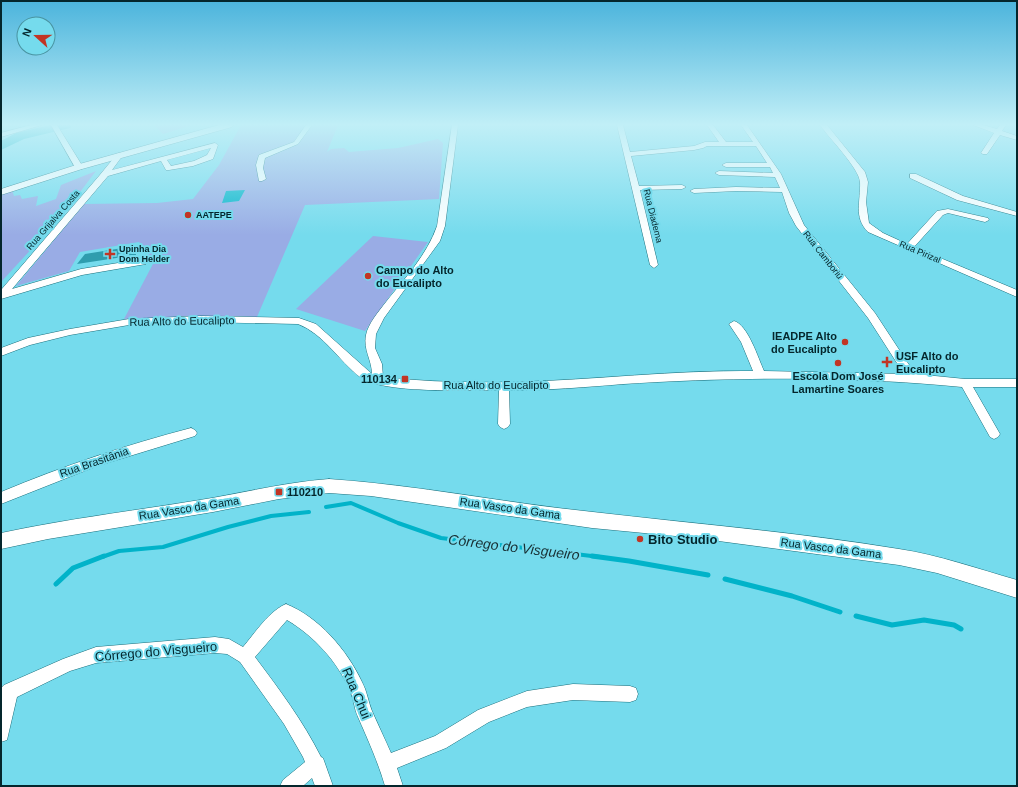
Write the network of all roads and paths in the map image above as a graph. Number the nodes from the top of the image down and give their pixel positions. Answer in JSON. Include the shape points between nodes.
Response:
{"nodes":[{"id":1,"x":76,"y":162,"type":"edge"},
{"id":2,"x":95,"y":162,"type":"edge"},
{"id":3,"x":114,"y":162,"type":"edge"},
{"id":4,"x":152,"y":162,"type":"edge"},
{"id":5,"x":165,"y":162,"type":"edge"},
{"id":6,"x":197,"y":162,"type":"edge"},
{"id":7,"x":260,"y":162,"type":"edge"},
{"id":8,"x":450,"y":162,"type":"edge"},
{"id":9,"x":630,"y":162,"type":"edge"},
{"id":10,"x":769,"y":162,"type":"edge"},
{"id":11,"x":853,"y":162,"type":"edge"},
{"id":12,"x":726,"y":165,"type":"dead end"},
{"id":13,"x":771,"y":165,"type":"junction"},
{"id":14,"x":79,"y":166,"type":"junction"},
{"id":15,"x":719,"y":173,"type":"dead end"},
{"id":16,"x":105,"y":174,"type":"junction"},
{"id":17,"x":778,"y":175,"type":"junction"},
{"id":18,"x":913,"y":176,"type":"dead end"},
{"id":19,"x":262,"y":179,"type":"dead end"},
{"id":20,"x":682,"y":187,"type":"dead end"},
{"id":21,"x":635,"y":188,"type":"junction"},
{"id":22,"x":785,"y":190,"type":"junction"},
{"id":23,"x":694,"y":191,"type":"dead end"},
{"id":24,"x":1,"y":192,"type":"edge"},
{"id":25,"x":1017,"y":214,"type":"edge"},
{"id":26,"x":985,"y":220,"type":"dead end"},
{"id":27,"x":909,"y":247,"type":"junction"},
{"id":28,"x":143,"y":262,"type":"dead end"},
{"id":29,"x":654,"y":265,"type":"dead end"},
{"id":30,"x":1017,"y":294,"type":"edge"},
{"id":31,"x":1,"y":296,"type":"edge"},
{"id":32,"x":734,"y":324,"type":"dead end"},
{"id":33,"x":1,"y":352,"type":"edge"},
{"id":34,"x":760,"y":375,"type":"junction"},
{"id":35,"x":912,"y":378,"type":"junction"},
{"id":36,"x":378,"y":381,"type":"junction"},
{"id":37,"x":965,"y":383,"type":"junction"},
{"id":38,"x":1017,"y":383,"type":"edge"},
{"id":39,"x":504,"y":386,"type":"junction"},
{"id":40,"x":504,"y":424,"type":"dead end"},
{"id":41,"x":191,"y":434,"type":"dead end"},
{"id":42,"x":994,"y":434,"type":"dead end"},
{"id":43,"x":1,"y":498,"type":"edge"},
{"id":44,"x":1,"y":541,"type":"edge"},
{"id":45,"x":1017,"y":589,"type":"edge"},
{"id":46,"x":245,"y":657,"type":"junction"},
{"id":47,"x":5,"y":693,"type":"edge"},
{"id":48,"x":630,"y":694,"type":"dead end"},
{"id":49,"x":1,"y":734,"type":"edge"},
{"id":50,"x":387,"y":763,"type":"junction"},
{"id":51,"x":316,"y":764,"type":"junction"},
{"id":52,"x":289,"y":786,"type":"edge"},
{"id":53,"x":324,"y":786,"type":"edge"},
{"id":54,"x":394,"y":786,"type":"edge"}],
"edges":[{"from":1,"to":14,"type":"street"},
{"from":2,"to":14,"type":"main road"},
{"from":3,"to":16,"type":"street","name":"Rua Grijalva Costa"},
{"from":4,"to":16,"type":"street"},
{"from":5,"to":6,"type":"street","via":[[169,168],[177,168]]},
{"from":7,"to":19,"type":"street"},
{"from":8,"to":36,"type":"street","via":[[441,226],[436,242],[380,317],[371,334],[370,348],[377,364]]},
{"from":9,"to":21,"type":"street","name":"Rua Diadema"},
{"from":10,"to":13,"type":"street","name":"Rua Camboriú"},
{"from":11,"to":27,"type":"street","name":"Rua Pirizal","via":[[861,172],[864,182],[862,202],[865,224],[880,235]]},
{"from":12,"to":13,"type":"street"},
{"from":13,"to":17,"type":"street","name":"Rua Camboriú"},
{"from":14,"to":24,"type":"main road"},
{"from":15,"to":17,"type":"street"},
{"from":16,"to":31,"type":"street","name":"Rua Grijalva Costa"},
{"from":17,"to":22,"type":"street","name":"Rua Camboriú"},
{"from":18,"to":25,"type":"street","via":[[960,198]]},
{"from":20,"to":21,"type":"street"},
{"from":21,"to":29,"type":"street","name":"Rua Diadema"},
{"from":22,"to":23,"type":"street"},
{"from":22,"to":35,"type":"street","name":"Rua Camboriú","via":[[792,213],[799,225],[824,259],[866,307]]},
{"from":26,"to":27,"type":"street","via":[[948,212],[940,213]]},
{"from":27,"to":30,"type":"street","name":"Rua Pirizal"},
{"from":28,"to":31,"type":"street","via":[[81,272]]},
{"from":32,"to":34,"type":"street","via":[[746,340]]},
{"from":33,"to":36,"type":"street","name":"Rua Alto do Eucalipto","via":[[28,342],[70,332],[129,322],[201,319],[299,322],[313,326],[365,375]]},
{"from":34,"to":35,"type":"street","name":"Rua Alto do Eucalipto"},
{"from":34,"to":39,"type":"street","name":"Rua Alto do Eucalipto"},
{"from":35,"to":37,"type":"street","name":"Rua Alto do Eucalipto"},
{"from":36,"to":39,"type":"street","name":"Rua Alto do Eucalipto","via":[[419,385]]},
{"from":37,"to":38,"type":"street","name":"Rua Alto do Eucalipto"},
{"from":37,"to":42,"type":"street"},
{"from":39,"to":40,"type":"street"},
{"from":41,"to":43,"type":"street","name":"Rua Brasitânia","via":[[102,458]]},
{"from":44,"to":45,"type":"main road","name":"Rua Vasco da Gama","via":[[48,530],[329,486],[371,489],[592,520],[696,530],[899,556]]},
{"from":46,"to":47,"type":"street","name":"Córrego do Visgueiro","via":[[229,647],[219,645],[96,656],[68,664]]},
{"from":46,"to":50,"type":"street","name":"Rua Chui","via":[[286,612],[306,623],[344,663]]},
{"from":46,"to":51,"type":"street","via":[[281,704]]},
{"from":47,"to":49,"type":"street"},
{"from":48,"to":50,"type":"street","via":[[573,692],[527,699],[484,716],[440,742]]},
{"from":50,"to":54,"type":"street","name":"Rua Chui"},
{"from":51,"to":52,"type":"street"},
{"from":51,"to":53,"type":"street"}]}
